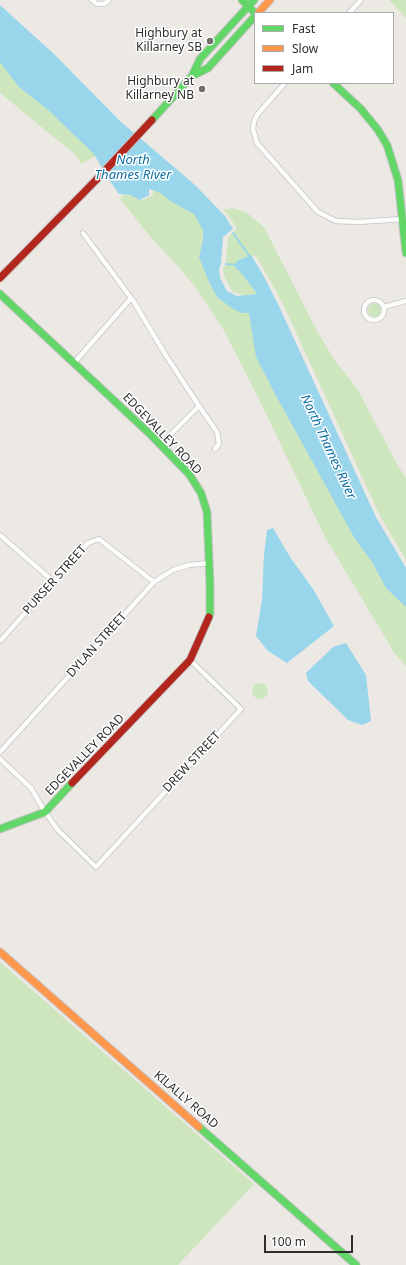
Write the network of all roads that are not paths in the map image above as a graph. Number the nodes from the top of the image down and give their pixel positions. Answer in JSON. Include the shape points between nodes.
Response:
{"nodes":[{"id":1,"x":92,"y":0,"type":"edge"},
{"id":2,"x":109,"y":0,"type":"edge"},
{"id":3,"x":242,"y":0,"type":"edge"},
{"id":4,"x":254,"y":0,"type":"edge"},
{"id":5,"x":270,"y":0,"type":"edge"},
{"id":6,"x":361,"y":0,"type":"edge"},
{"id":7,"x":249,"y":6,"type":"junction"},
{"id":8,"x":256,"y":12,"type":"edge"},
{"id":9,"x":258,"y":12,"type":"edge"},
{"id":10,"x":351,"y":12,"type":"edge"},
{"id":11,"x":254,"y":17,"type":"edge"},
{"id":12,"x":192,"y":76,"type":"junction"},
{"id":13,"x":284,"y":84,"type":"edge"},
{"id":14,"x":334,"y":84,"type":"edge"},
{"id":15,"x":403,"y":219,"type":"junction"},
{"id":16,"x":83,"y":233,"type":"dead end"},
{"id":17,"x":406,"y":253,"type":"edge"},
{"id":18,"x":0,"y":278,"type":"edge"},
{"id":19,"x":0,"y":294,"type":"edge"},
{"id":20,"x":131,"y":298,"type":"junction"},
{"id":21,"x":406,"y":301,"type":"edge"},
{"id":22,"x":384,"y":307,"type":"junction"},
{"id":23,"x":74,"y":363,"type":"junction"},
{"id":24,"x":199,"y":406,"type":"junction"},
{"id":25,"x":160,"y":445,"type":"junction"},
{"id":26,"x":215,"y":449,"type":"dead end"},
{"id":27,"x":0,"y":535,"type":"edge"},
{"id":28,"x":209,"y":563,"type":"junction"},
{"id":29,"x":54,"y":582,"type":"junction"},
{"id":30,"x":154,"y":582,"type":"junction"},
{"id":31,"x":0,"y":641,"type":"edge"},
{"id":32,"x":190,"y":660,"type":"junction"},
{"id":33,"x":0,"y":752,"type":"edge"},
{"id":34,"x":0,"y":759,"type":"edge"},
{"id":35,"x":45,"y":812,"type":"junction"},
{"id":36,"x":0,"y":829,"type":"edge"},
{"id":37,"x":0,"y":952,"type":"edge"},
{"id":38,"x":356,"y":1265,"type":"edge"}],
"edges":[{"from":1,"to":2,"type":"street","via":[[97,4]]},
{"from":3,"to":7,"type":"street"},
{"from":4,"to":7,"type":"street"},
{"from":5,"to":9,"type":"street"},
{"from":6,"to":10,"type":"street"},
{"from":7,"to":8,"type":"street"},
{"from":7,"to":12,"type":"street","via":[[200,59]]},
{"from":11,"to":12,"type":"street","via":[[208,68]]},
{"from":12,"to":18,"type":"street","via":[[98,178]]},
{"from":13,"to":15,"type":"street","via":[[257,114],[253,129],[257,143],[318,212],[343,221]]},
{"from":14,"to":15,"type":"street","via":[[361,109],[387,145],[398,180]]},
{"from":15,"to":17,"type":"street"},
{"from":16,"to":20,"type":"street"},
{"from":19,"to":23,"type":"street","name":"EDGEVALLEY ROAD"},
{"from":20,"to":23,"type":"street"},
{"from":20,"to":24,"type":"street"},
{"from":21,"to":22,"type":"street"},
{"from":22,"to":22,"type":"street","via":[[380,301],[370,300],[364,308],[365,315],[373,321],[380,319],[384,314]]},
{"from":23,"to":25,"type":"street","name":"EDGEVALLEY ROAD"},
{"from":24,"to":25,"type":"street"},
{"from":24,"to":26,"type":"street","via":[[217,432],[219,444]]},
{"from":25,"to":28,"type":"street","name":"EDGEVALLEY ROAD","via":[[189,474],[201,493],[207,512]]},
{"from":27,"to":29,"type":"street"},
{"from":28,"to":30,"type":"street","name":"DYLAN STREET","via":[[173,570]]},
{"from":28,"to":32,"type":"street","name":"EDGEVALLEY ROAD","via":[[210,614]]},
{"from":29,"to":30,"type":"street","name":"PURSER STREET","via":[[88,544],[99,539]]},
{"from":29,"to":31,"type":"street","name":"PURSER STREET"},
{"from":30,"to":33,"type":"street","name":"DYLAN STREET"},
{"from":32,"to":35,"type":"street","name":"EDGEVALLEY ROAD"},
{"from":32,"to":35,"type":"street","name":"DREW STREET","via":[[241,709],[96,866],[58,830]]},
{"from":34,"to":35,"type":"street","via":[[31,788]]},
{"from":35,"to":36,"type":"street","name":"EDGEVALLEY ROAD"},
{"from":37,"to":38,"type":"street","name":"KILALLY ROAD"}]}
